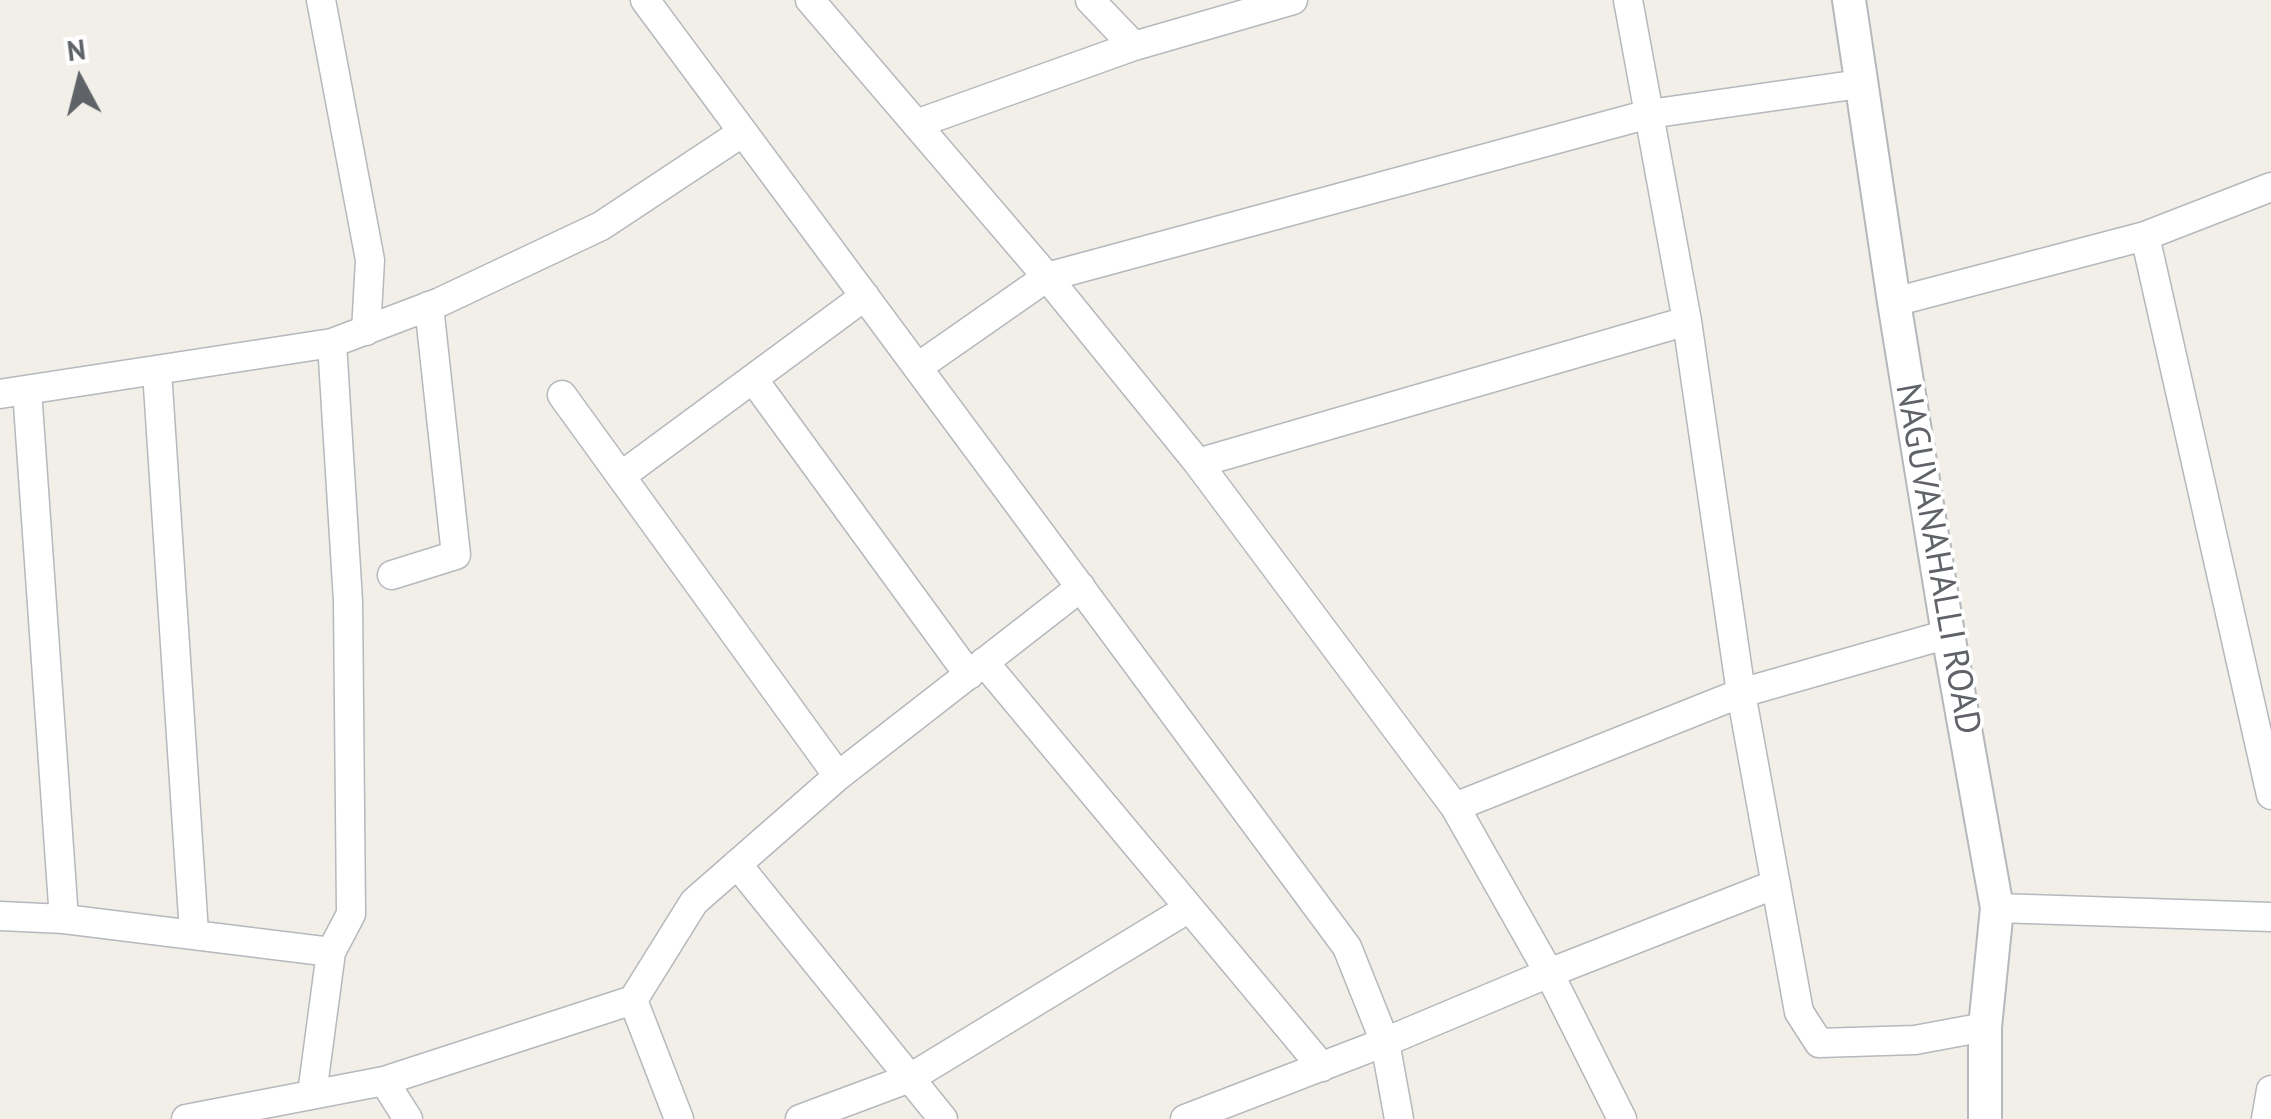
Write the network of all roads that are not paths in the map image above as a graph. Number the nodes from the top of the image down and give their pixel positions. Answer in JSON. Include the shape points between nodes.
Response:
{"nodes":[{"id":1,"x":321,"y":0,"type":"edge"},
{"id":2,"x":644,"y":0,"type":"edge"},
{"id":3,"x":810,"y":0,"type":"edge"},
{"id":4,"x":1090,"y":0,"type":"edge"},
{"id":5,"x":1292,"y":0,"type":"edge"},
{"id":6,"x":1628,"y":0,"type":"edge"},
{"id":7,"x":1849,"y":0,"type":"edge"},
{"id":8,"x":1134,"y":46,"type":"junction"},
{"id":9,"x":1860,"y":84,"type":"junction"},
{"id":10,"x":1649,"y":114,"type":"junction"},
{"id":11,"x":916,"y":124,"type":"junction"},
{"id":12,"x":743,"y":132,"type":"junction"},
{"id":13,"x":2271,"y":187,"type":"edge"},
{"id":14,"x":2145,"y":236,"type":"junction"},
{"id":15,"x":1046,"y":276,"type":"junction"},
{"id":16,"x":865,"y":296,"type":"junction"},
{"id":17,"x":1894,"y":302,"type":"junction"},
{"id":18,"x":429,"y":306,"type":"junction"},
{"id":19,"x":1687,"y":321,"type":"junction"},
{"id":20,"x":366,"y":331,"type":"junction"},
{"id":21,"x":332,"y":344,"type":"junction"},
{"id":22,"x":918,"y":367,"type":"junction"},
{"id":23,"x":157,"y":371,"type":"junction"},
{"id":24,"x":753,"y":380,"type":"junction"},
{"id":25,"x":13,"y":392,"type":"edge"},
{"id":26,"x":562,"y":396,"type":"dead end"},
{"id":27,"x":1198,"y":463,"type":"junction"},
{"id":28,"x":621,"y":476,"type":"junction"},
{"id":29,"x":392,"y":575,"type":"dead end"},
{"id":30,"x":1081,"y":587,"type":"junction"},
{"id":31,"x":1948,"y":634,"type":"junction"},
{"id":32,"x":976,"y":668,"type":"junction"},
{"id":33,"x":1741,"y":692,"type":"junction"},
{"id":34,"x":838,"y":776,"type":"junction"},
{"id":35,"x":2271,"y":795,"type":"edge"},
{"id":36,"x":1455,"y":807,"type":"junction"},
{"id":37,"x":738,"y":864,"type":"junction"},
{"id":38,"x":1776,"y":884,"type":"junction"},
{"id":39,"x":1189,"y":908,"type":"junction"},
{"id":40,"x":1997,"y":908,"type":"junction"},
{"id":41,"x":0,"y":916,"type":"edge"},
{"id":42,"x":2271,"y":917,"type":"edge"},
{"id":43,"x":64,"y":919,"type":"junction"},
{"id":44,"x":194,"y":933,"type":"junction"},
{"id":45,"x":331,"y":952,"type":"junction"},
{"id":46,"x":1548,"y":973,"type":"junction"},
{"id":47,"x":634,"y":1000,"type":"junction"},
{"id":48,"x":1985,"y":1028,"type":"junction"},
{"id":49,"x":1386,"y":1042,"type":"junction"},
{"id":50,"x":1322,"y":1067,"type":"junction"},
{"id":51,"x":910,"y":1078,"type":"junction"},
{"id":52,"x":384,"y":1081,"type":"junction"},
{"id":53,"x":2271,"y":1090,"type":"edge"},
{"id":54,"x":312,"y":1094,"type":"junction"},
{"id":55,"x":1240,"y":1109,"type":"edge"},
{"id":56,"x":186,"y":1119,"type":"edge"},
{"id":57,"x":408,"y":1119,"type":"edge"},
{"id":58,"x":679,"y":1119,"type":"edge"},
{"id":59,"x":800,"y":1119,"type":"edge"},
{"id":60,"x":943,"y":1119,"type":"edge"},
{"id":61,"x":1185,"y":1119,"type":"edge"},
{"id":62,"x":1399,"y":1119,"type":"edge"},
{"id":63,"x":1622,"y":1119,"type":"edge"},
{"id":64,"x":1985,"y":1119,"type":"edge"},
{"id":65,"x":2266,"y":1119,"type":"edge"}],
"edges":[{"from":1,"to":20,"type":"street","via":[[370,260]]},
{"from":2,"to":12,"type":"street"},
{"from":3,"to":11,"type":"street"},
{"from":4,"to":8,"type":"street"},
{"from":5,"to":8,"type":"street"},
{"from":6,"to":10,"type":"street"},
{"from":7,"to":9,"type":"street","name":"NAGUVANAHALLI ROAD"},
{"from":8,"to":11,"type":"street"},
{"from":9,"to":10,"type":"street"},
{"from":9,"to":17,"type":"street","name":"NAGUVANAHALLI ROAD"},
{"from":10,"to":15,"type":"street"},
{"from":10,"to":19,"type":"street"},
{"from":11,"to":15,"type":"street"},
{"from":12,"to":16,"type":"street"},
{"from":12,"to":18,"type":"street","via":[[601,226]]},
{"from":13,"to":14,"type":"street"},
{"from":14,"to":17,"type":"street"},
{"from":14,"to":35,"type":"street"},
{"from":15,"to":22,"type":"street"},
{"from":15,"to":27,"type":"street"},
{"from":16,"to":22,"type":"street"},
{"from":16,"to":24,"type":"street"},
{"from":17,"to":31,"type":"street","name":"NAGUVANAHALLI ROAD"},
{"from":18,"to":20,"type":"street"},
{"from":18,"to":29,"type":"street","via":[[456,555]]},
{"from":19,"to":27,"type":"street"},
{"from":19,"to":33,"type":"street"},
{"from":20,"to":21,"type":"street"},
{"from":21,"to":23,"type":"street"},
{"from":21,"to":45,"type":"street","via":[[348,602],[351,914]]},
{"from":22,"to":30,"type":"street"},
{"from":23,"to":25,"type":"street"},
{"from":23,"to":44,"type":"street"},
{"from":24,"to":28,"type":"street"},
{"from":24,"to":32,"type":"street"},
{"from":25,"to":43,"type":"street"},
{"from":26,"to":28,"type":"street"},
{"from":27,"to":36,"type":"street"},
{"from":28,"to":34,"type":"street"},
{"from":30,"to":32,"type":"street"},
{"from":30,"to":49,"type":"street","via":[[1347,947]]},
{"from":31,"to":33,"type":"street"},
{"from":31,"to":40,"type":"street","name":"NAGUVANAHALLI ROAD"},
{"from":32,"to":34,"type":"street"},
{"from":32,"to":39,"type":"street"},
{"from":33,"to":36,"type":"street"},
{"from":33,"to":38,"type":"street"},
{"from":34,"to":37,"type":"street"},
{"from":36,"to":46,"type":"street"},
{"from":37,"to":47,"type":"street","via":[[694,902]]},
{"from":37,"to":51,"type":"street"},
{"from":38,"to":46,"type":"street"},
{"from":38,"to":48,"type":"street","via":[[1798,1012],[1820,1043],[1916,1040]]},
{"from":39,"to":50,"type":"street"},
{"from":39,"to":51,"type":"street"},
{"from":40,"to":42,"type":"street"},
{"from":40,"to":48,"type":"street","name":"NAGUVANAHALLI ROAD"},
{"from":41,"to":43,"type":"street"},
{"from":43,"to":44,"type":"street"},
{"from":44,"to":45,"type":"street"},
{"from":45,"to":54,"type":"street"},
{"from":46,"to":49,"type":"street"},
{"from":46,"to":63,"type":"street"},
{"from":47,"to":52,"type":"street"},
{"from":47,"to":58,"type":"street"},
{"from":48,"to":64,"type":"street","name":"NAGUVANAHALLI ROAD"},
{"from":49,"to":50,"type":"street"},
{"from":49,"to":62,"type":"street"},
{"from":50,"to":55,"type":"street"},
{"from":51,"to":59,"type":"street"},
{"from":51,"to":60,"type":"street"},
{"from":52,"to":54,"type":"street"},
{"from":52,"to":57,"type":"street"},
{"from":53,"to":65,"type":"street"},
{"from":54,"to":56,"type":"street"},
{"from":55,"to":61,"type":"street"}]}
